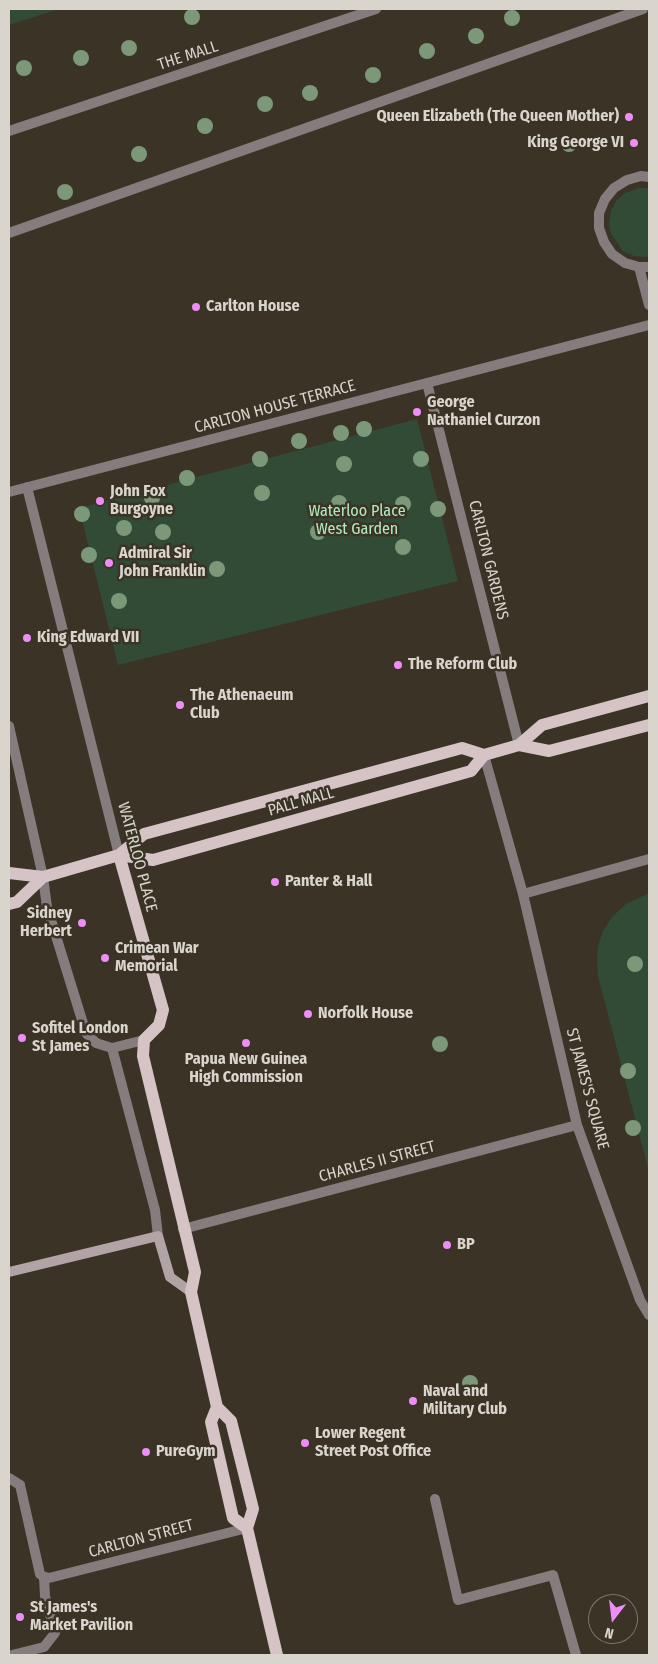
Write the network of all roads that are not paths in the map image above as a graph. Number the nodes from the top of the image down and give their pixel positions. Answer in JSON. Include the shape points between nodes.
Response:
{"nodes":[{"id":1,"x":376,"y":9,"type":"edge"},
{"id":2,"x":643,"y":9,"type":"edge"},
{"id":3,"x":9,"y":131,"type":"edge"},
{"id":4,"x":649,"y":177,"type":"edge"},
{"id":5,"x":9,"y":233,"type":"edge"},
{"id":6,"x":644,"y":267,"type":"edge"},
{"id":7,"x":649,"y":305,"type":"edge"},
{"id":8,"x":649,"y":325,"type":"edge"},
{"id":9,"x":427,"y":383,"type":"junction"},
{"id":10,"x":27,"y":487,"type":"junction"},
{"id":11,"x":9,"y":492,"type":"edge"},
{"id":12,"x":649,"y":696,"type":"edge"},
{"id":13,"x":649,"y":725,"type":"edge"},
{"id":14,"x":9,"y":726,"type":"edge"},
{"id":15,"x":520,"y":745,"type":"junction"},
{"id":16,"x":484,"y":755,"type":"junction"},
{"id":17,"x":119,"y":855,"type":"junction"},
{"id":18,"x":649,"y":859,"type":"edge"},
{"id":19,"x":9,"y":873,"type":"edge"},
{"id":20,"x":43,"y":877,"type":"junction"},
{"id":21,"x":523,"y":894,"type":"junction"},
{"id":22,"x":9,"y":904,"type":"edge"},
{"id":23,"x":144,"y":1040,"type":"junction"},
{"id":24,"x":112,"y":1048,"type":"junction"},
{"id":25,"x":577,"y":1125,"type":"junction"},
{"id":26,"x":184,"y":1229,"type":"junction"},
{"id":27,"x":158,"y":1236,"type":"junction"},
{"id":28,"x":9,"y":1272,"type":"edge"},
{"id":29,"x":191,"y":1292,"type":"junction"},
{"id":30,"x":649,"y":1315,"type":"edge"},
{"id":31,"x":217,"y":1407,"type":"junction"},
{"id":32,"x":9,"y":1478,"type":"edge"},
{"id":33,"x":435,"y":1499,"type":"dead end"},
{"id":34,"x":246,"y":1528,"type":"junction"},
{"id":35,"x":44,"y":1577,"type":"junction"},
{"id":36,"x":45,"y":1651,"type":"edge"},
{"id":37,"x":12,"y":1655,"type":"edge"},
{"id":38,"x":277,"y":1655,"type":"edge"},
{"id":39,"x":576,"y":1655,"type":"edge"}],
"edges":[{"from":1,"to":3,"type":"street","name":"THE MALL"},
{"from":2,"to":5,"type":"street"},
{"from":4,"to":6,"type":"street","via":[[627,180],[614,188],[599,213],[599,228],[612,254],[625,263]]},
{"from":6,"to":7,"type":"street"},
{"from":8,"to":9,"type":"street","name":"CARLTON HOUSE TERRACE"},
{"from":9,"to":10,"type":"street","name":"CARLTON HOUSE TERRACE"},
{"from":9,"to":15,"type":"street","name":"CARLTON GARDENS"},
{"from":10,"to":11,"type":"street","name":"CARLTON HOUSE TERRACE"},
{"from":10,"to":17,"type":"street","name":"WATERLOO PLACE"},
{"from":12,"to":15,"type":"main road","via":[[542,725]]},
{"from":13,"to":15,"type":"main road","via":[[549,751]]},
{"from":14,"to":20,"type":"street"},
{"from":15,"to":16,"type":"main road"},
{"from":16,"to":17,"type":"main road","name":"PALL MALL","via":[[462,748],[172,826],[144,834]]},
{"from":16,"to":17,"type":"main road","name":"PALL MALL","via":[[472,771],[153,860]]},
{"from":16,"to":21,"type":"street","name":"ST JAMES'S SQUARE"},
{"from":17,"to":20,"type":"main road","name":"PALL MALL"},
{"from":17,"to":23,"type":"main road","name":"WATERLOO PLACE","via":[[163,1010],[159,1025]]},
{"from":18,"to":21,"type":"street"},
{"from":19,"to":20,"type":"main road","name":"PALL MALL"},
{"from":20,"to":22,"type":"main road","name":"PALL MALL","via":[[17,902]]},
{"from":20,"to":24,"type":"street","via":[[47,907],[86,1033],[96,1043]]},
{"from":21,"to":25,"type":"street","name":"ST JAMES'S SQUARE"},
{"from":23,"to":24,"type":"street"},
{"from":23,"to":26,"type":"main road","via":[[143,1056]]},
{"from":24,"to":27,"type":"street"},
{"from":25,"to":26,"type":"street","name":"CHARLES II STREET"},
{"from":25,"to":30,"type":"street","name":"ST JAMES'S SQUARE","via":[[640,1300]]},
{"from":26,"to":29,"type":"main road","via":[[195,1272]]},
{"from":27,"to":28,"type":"main road"},
{"from":27,"to":29,"type":"main road","via":[[170,1277]]},
{"from":29,"to":31,"type":"main road"},
{"from":31,"to":34,"type":"main road","via":[[211,1422],[233,1518]]},
{"from":31,"to":34,"type":"main road","via":[[232,1421],[253,1509]]},
{"from":32,"to":35,"type":"street","via":[[20,1485],[40,1574]]},
{"from":33,"to":39,"type":"street","via":[[458,1600],[553,1575]]},
{"from":34,"to":35,"type":"street","name":"CARLTON STREET"},
{"from":34,"to":38,"type":"main road"},
{"from":35,"to":36,"type":"street","via":[[55,1633]]},
{"from":36,"to":37,"type":"street"}]}
